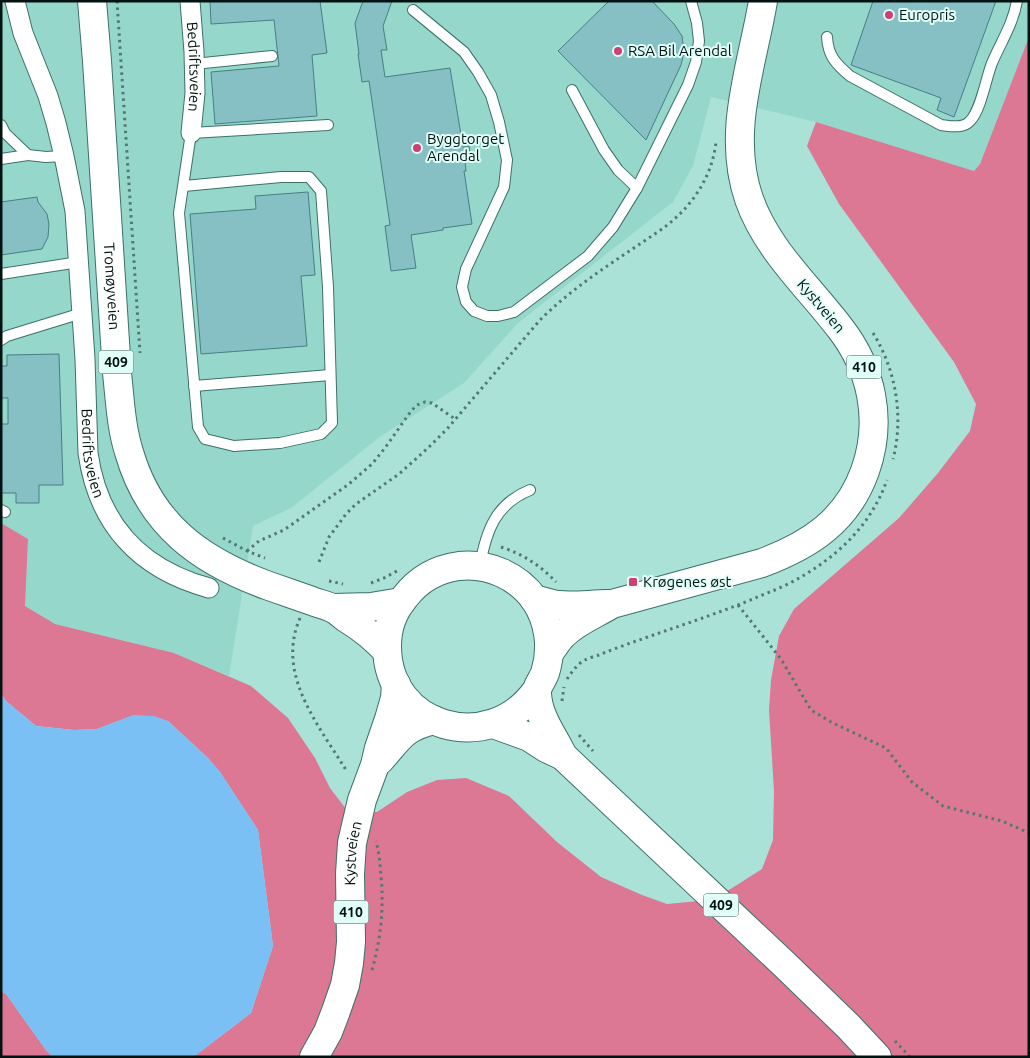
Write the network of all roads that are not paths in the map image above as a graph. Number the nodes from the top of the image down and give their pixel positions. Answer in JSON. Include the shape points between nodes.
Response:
{"nodes":[{"id":1,"x":15,"y":1,"type":"edge"},
{"id":2,"x":92,"y":1,"type":"edge"},
{"id":3,"x":190,"y":1,"type":"edge"},
{"id":4,"x":690,"y":1,"type":"edge"},
{"id":5,"x":762,"y":1,"type":"edge"},
{"id":6,"x":1017,"y":1,"type":"edge"},
{"id":7,"x":412,"y":10,"type":"dead end"},
{"id":8,"x":827,"y":37,"type":"dead end"},
{"id":9,"x":272,"y":56,"type":"dead end"},
{"id":10,"x":194,"y":64,"type":"junction"},
{"id":11,"x":572,"y":90,"type":"dead end"},
{"id":12,"x":1,"y":125,"type":"edge"},
{"id":13,"x":328,"y":126,"type":"dead end"},
{"id":14,"x":191,"y":133,"type":"junction"},
{"id":15,"x":28,"y":155,"type":"junction"},
{"id":16,"x":64,"y":156,"type":"junction"},
{"id":17,"x":1,"y":159,"type":"edge"},
{"id":18,"x":184,"y":186,"type":"junction"},
{"id":19,"x":637,"y":188,"type":"junction"},
{"id":20,"x":79,"y":262,"type":"junction"},
{"id":21,"x":1,"y":274,"type":"edge"},
{"id":22,"x":82,"y":313,"type":"junction"},
{"id":23,"x":1,"y":340,"type":"edge"},
{"id":24,"x":330,"y":375,"type":"junction"},
{"id":25,"x":194,"y":386,"type":"junction"},
{"id":26,"x":530,"y":490,"type":"dead end"},
{"id":27,"x":480,"y":566,"type":"junction"},
{"id":28,"x":209,"y":588,"type":"dead end"},
{"id":29,"x":534,"y":599,"type":"junction"},
{"id":30,"x":401,"y":602,"type":"junction"},
{"id":31,"x":612,"y":604,"type":"junction"},
{"id":32,"x":333,"y":608,"type":"junction"},
{"id":33,"x":387,"y":651,"type":"junction"},
{"id":34,"x":549,"y":653,"type":"junction"},
{"id":35,"x":396,"y":684,"type":"junction"},
{"id":36,"x":536,"y":690,"type":"junction"},
{"id":37,"x":434,"y":720,"type":"junction"},
{"id":38,"x":493,"y":724,"type":"junction"},
{"id":39,"x":563,"y":756,"type":"junction"},
{"id":40,"x":375,"y":765,"type":"junction"},
{"id":41,"x":314,"y":1057,"type":"edge"},
{"id":42,"x":877,"y":1057,"type":"edge"}],
"edges":[{"from":1,"to":16,"type":"street","name":"Bedriftsveien","via":[[23,32],[48,96]]},
{"from":2,"to":32,"type":"main road","name":"Tromøyveien","number":"409","via":[[117,373],[128,451],[135,472],[158,514],[192,547],[231,570]]},
{"from":3,"to":10,"type":"street","name":"Bedriftsveien"},
{"from":4,"to":19,"type":"lane","via":[[698,32],[696,62],[688,85]]},
{"from":5,"to":31,"type":"main road","name":"Kystveien","number":"410","via":[[741,111],[739,137],[743,178],[767,236],[841,328],[863,366],[874,416],[868,464],[856,492],[845,507],[827,528],[803,545],[762,563]]},
{"from":6,"to":8,"type":"lane","via":[[976,112],[970,122],[962,126],[941,125],[850,76],[832,58]]},
{"from":7,"to":19,"type":"lane","via":[[464,52],[478,72],[491,95],[507,160],[504,187],[466,269],[462,287],[466,302],[474,311],[487,316],[514,312],[545,289],[588,256],[613,227]]},
{"from":9,"to":10,"type":"lane"},
{"from":10,"to":14,"type":"street","name":"Bedriftsveien"},
{"from":11,"to":19,"type":"lane","via":[[604,150],[618,170]]},
{"from":12,"to":15,"type":"lane"},
{"from":13,"to":14,"type":"lane"},
{"from":14,"to":18,"type":"lane"},
{"from":15,"to":16,"type":"lane"},
{"from":15,"to":17,"type":"lane"},
{"from":16,"to":20,"type":"street","name":"Bedriftsveien","via":[[75,211]]},
{"from":18,"to":24,"type":"lane","via":[[309,177],[321,191]]},
{"from":18,"to":25,"type":"lane","via":[[179,213]]},
{"from":20,"to":21,"type":"lane"},
{"from":20,"to":22,"type":"street","name":"Bedriftsveien"},
{"from":22,"to":23,"type":"lane"},
{"from":22,"to":28,"type":"street","name":"Bedriftsveien","via":[[88,453],[101,502],[122,535],[149,561],[171,575]]},
{"from":24,"to":25,"type":"lane"},
{"from":24,"to":25,"type":"lane","via":[[332,423],[321,434],[280,443],[234,446],[204,439],[198,427]]},
{"from":26,"to":27,"type":"lane","via":[[514,498],[495,518],[484,543]]},
{"from":27,"to":29,"type":"main road","number":"409","via":[[510,577]]},
{"from":27,"to":30,"type":"main road","number":"409","via":[[441,570],[418,583]]},
{"from":29,"to":31,"type":"main road","name":"Kystveien","number":"410","via":[[570,606]]},
{"from":29,"to":34,"type":"main road","number":"409","via":[[547,625]]},
{"from":30,"to":32,"type":"main road","name":"Tromøyveien","number":"409"},
{"from":30,"to":33,"type":"main road","number":"409","via":[[389,630]]},
{"from":31,"to":34,"type":"main road","name":"Kystveien","number":"410","via":[[564,634]]},
{"from":32,"to":33,"type":"main road","name":"Tromøyveien","number":"409","via":[[371,635]]},
{"from":33,"to":35,"type":"main road","number":"409"},
{"from":34,"to":36,"type":"main road","number":"409","via":[[545,673]]},
{"from":35,"to":37,"type":"main road","number":"409","via":[[412,705]]},
{"from":35,"to":40,"type":"main road","name":"Kystveien","number":"410","via":[[395,698]]},
{"from":36,"to":38,"type":"main road","number":"409","via":[[525,705]]},
{"from":36,"to":39,"type":"main road","number":"409","via":[[542,716]]},
{"from":37,"to":38,"type":"main road","number":"409","via":[[457,727]]},
{"from":37,"to":40,"type":"main road","name":"Kystveien","number":"410","via":[[409,729]]},
{"from":38,"to":39,"type":"main road","number":"409","via":[[529,737]]},
{"from":39,"to":42,"type":"main road","number":"409","via":[[784,964]]},
{"from":40,"to":41,"type":"main road","name":"Kystveien","number":"410","via":[[362,800],[352,843],[351,942],[345,985],[328,1032]]}]}
